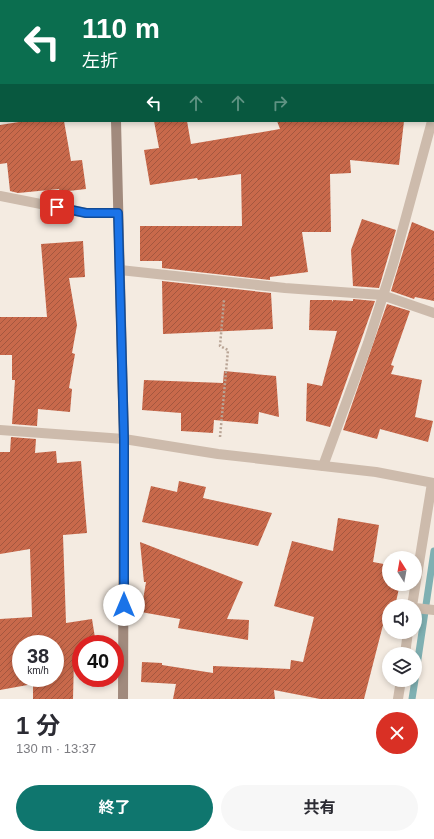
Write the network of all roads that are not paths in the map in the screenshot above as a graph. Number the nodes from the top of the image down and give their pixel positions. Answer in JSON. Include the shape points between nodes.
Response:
{"nodes":[{"id":1,"x":116,"y":122,"type":"edge"},
{"id":2,"x":432,"y":122,"type":"edge"},
{"id":3,"x":0,"y":196,"type":"edge"},
{"id":4,"x":118,"y":213,"type":"junction"},
{"id":5,"x":120,"y":270,"type":"junction"},
{"id":6,"x":382,"y":295,"type":"junction"},
{"id":7,"x":434,"y":313,"type":"edge"},
{"id":8,"x":0,"y":430,"type":"edge"},
{"id":9,"x":124,"y":439,"type":"junction"},
{"id":10,"x":323,"y":466,"type":"junction"},
{"id":11,"x":433,"y":482,"type":"edge"},
{"id":12,"x":413,"y":599,"type":"edge"},
{"id":13,"x":422,"y":609,"type":"edge"},
{"id":14,"x":434,"y":610,"type":"edge"},
{"id":15,"x":400,"y":687,"type":"edge"},
{"id":16,"x":123,"y":699,"type":"edge"},
{"id":17,"x":398,"y":699,"type":"edge"}],
"edges":[{"from":1,"to":4,"type":"street"},
{"from":2,"to":6,"type":"street","via":[[394,261]]},
{"from":3,"to":4,"type":"street","via":[[86,213]]},
{"from":4,"to":5,"type":"street"},
{"from":5,"to":6,"type":"street"},
{"from":5,"to":9,"type":"street"},
{"from":6,"to":7,"type":"street"},
{"from":6,"to":10,"type":"street","via":[[368,343]]},
{"from":8,"to":9,"type":"street"},
{"from":9,"to":10,"type":"street","via":[[218,454]]},
{"from":9,"to":16,"type":"street"},
{"from":10,"to":11,"type":"street"},
{"from":11,"to":12,"type":"street"},
{"from":13,"to":14,"type":"street"},
{"from":15,"to":17,"type":"street"}]}
